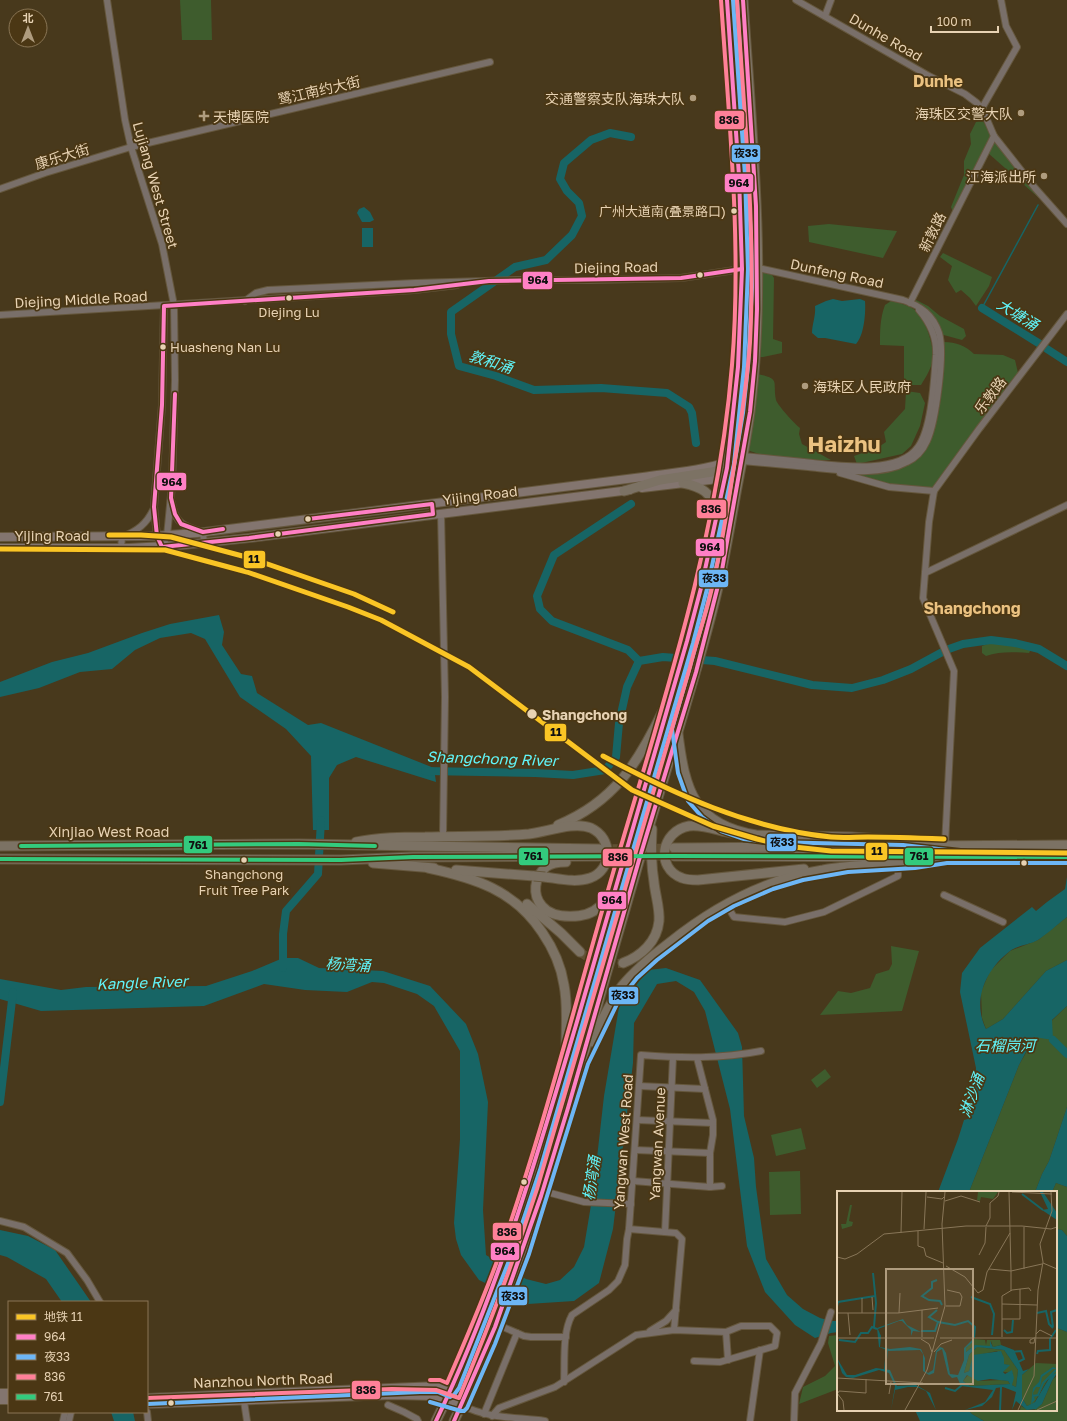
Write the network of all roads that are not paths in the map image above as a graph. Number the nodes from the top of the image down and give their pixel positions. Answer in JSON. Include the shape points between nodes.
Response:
{"nodes":[{"id":1,"x":107,"y":0,"type":"edge"},
{"id":2,"x":727,"y":0,"type":"edge"},
{"id":3,"x":742,"y":0,"type":"edge"},
{"id":4,"x":796,"y":0,"type":"edge"},
{"id":5,"x":831,"y":0,"type":"edge"},
{"id":6,"x":1001,"y":0,"type":"edge"},
{"id":7,"x":825,"y":16,"type":"junction"},
{"id":8,"x":490,"y":62,"type":"dead end"},
{"id":9,"x":982,"y":108,"type":"junction"},
{"id":10,"x":994,"y":136,"type":"junction"},
{"id":11,"x":131,"y":147,"type":"junction"},
{"id":12,"x":0,"y":189,"type":"edge"},
{"id":13,"x":1067,"y":224,"type":"edge"},
{"id":14,"x":758,"y":268,"type":"junction"},
{"id":15,"x":742,"y":269,"type":"junction"},
{"id":16,"x":910,"y":302,"type":"junction"},
{"id":17,"x":174,"y":305,"type":"junction"},
{"id":18,"x":164,"y":306,"type":"junction"},
{"id":19,"x":1067,"y":314,"type":"edge"},
{"id":20,"x":0,"y":315,"type":"edge"},
{"id":21,"x":734,"y":412,"type":"junction"},
{"id":22,"x":750,"y":414,"type":"junction"},
{"id":23,"x":731,"y":438,"type":"junction"},
{"id":24,"x":741,"y":458,"type":"junction"},
{"id":25,"x":729,"y":468,"type":"junction"},
{"id":26,"x":827,"y":469,"type":"junction"},
{"id":27,"x":738,"y":479,"type":"junction"},
{"id":28,"x":681,"y":480,"type":"junction"},
{"id":29,"x":624,"y":491,"type":"junction"},
{"id":30,"x":934,"y":491,"type":"junction"},
{"id":31,"x":171,"y":498,"type":"junction"},
{"id":32,"x":432,"y":504,"type":"junction"},
{"id":33,"x":1067,"y":505,"type":"edge"},
{"id":34,"x":154,"y":507,"type":"junction"},
{"id":35,"x":441,"y":513,"type":"junction"},
{"id":36,"x":717,"y":513,"type":"junction"},
{"id":37,"x":433,"y":514,"type":"junction"},
{"id":38,"x":203,"y":532,"type":"junction"},
{"id":39,"x":157,"y":536,"type":"junction"},
{"id":40,"x":166,"y":536,"type":"junction"},
{"id":41,"x":0,"y":537,"type":"edge"},
{"id":42,"x":122,"y":537,"type":"junction"},
{"id":43,"x":204,"y":543,"type":"junction"},
{"id":44,"x":162,"y":547,"type":"junction"},
{"id":45,"x":0,"y":548,"type":"edge"},
{"id":46,"x":121,"y":548,"type":"junction"},
{"id":47,"x":925,"y":573,"type":"junction"},
{"id":48,"x":672,"y":691,"type":"junction"},
{"id":49,"x":678,"y":730,"type":"junction"},
{"id":50,"x":653,"y":813,"type":"junction"},
{"id":51,"x":522,"y":835,"type":"junction"},
{"id":52,"x":762,"y":836,"type":"junction"},
{"id":53,"x":443,"y":837,"type":"junction"},
{"id":54,"x":945,"y":845,"type":"junction"},
{"id":55,"x":1067,"y":845,"type":"edge"},
{"id":56,"x":0,"y":846,"type":"edge"},
{"id":57,"x":338,"y":846,"type":"junction"},
{"id":58,"x":959,"y":846,"type":"junction"},
{"id":59,"x":599,"y":856,"type":"junction"},
{"id":60,"x":947,"y":857,"type":"junction"},
{"id":61,"x":1067,"y":857,"type":"edge"},
{"id":62,"x":0,"y":859,"type":"edge"},
{"id":63,"x":341,"y":860,"type":"junction"},
{"id":64,"x":898,"y":864,"type":"junction"},
{"id":65,"x":857,"y":865,"type":"junction"},
{"id":66,"x":428,"y":868,"type":"junction"},
{"id":67,"x":620,"y":872,"type":"junction"},
{"id":68,"x":944,"y":895,"type":"dead end"},
{"id":69,"x":726,"y":904,"type":"junction"},
{"id":70,"x":1003,"y":922,"type":"dead end"},
{"id":71,"x":580,"y":952,"type":"tunnel mouth"},
{"id":72,"x":623,"y":963,"type":"tunnel mouth"},
{"id":73,"x":761,"y":1051,"type":"dead end"},
{"id":74,"x":673,"y":1057,"type":"junction"},
{"id":75,"x":566,"y":1058,"type":"junction"},
{"id":76,"x":697,"y":1058,"type":"junction"},
{"id":77,"x":582,"y":1062,"type":"junction"},
{"id":78,"x":639,"y":1086,"type":"junction"},
{"id":79,"x":672,"y":1088,"type":"junction"},
{"id":80,"x":705,"y":1089,"type":"junction"},
{"id":81,"x":637,"y":1120,"type":"junction"},
{"id":82,"x":670,"y":1122,"type":"junction"},
{"id":83,"x":713,"y":1123,"type":"junction"},
{"id":84,"x":635,"y":1150,"type":"junction"},
{"id":85,"x":669,"y":1152,"type":"junction"},
{"id":86,"x":710,"y":1153,"type":"junction"},
{"id":87,"x":633,"y":1181,"type":"junction"},
{"id":88,"x":667,"y":1183,"type":"junction"},
{"id":89,"x":710,"y":1186,"type":"junction"},
{"id":90,"x":722,"y":1186,"type":"dead end"},
{"id":91,"x":543,"y":1191,"type":"junction"},
{"id":92,"x":631,"y":1204,"type":"junction"},
{"id":93,"x":0,"y":1222,"type":"edge"},
{"id":94,"x":629,"y":1229,"type":"junction"},
{"id":95,"x":665,"y":1232,"type":"junction"},
{"id":96,"x":99,"y":1301,"type":"edge"},
{"id":97,"x":676,"y":1310,"type":"junction"},
{"id":98,"x":831,"y":1312,"type":"dead end"},
{"id":99,"x":496,"y":1324,"type":"junction"},
{"id":100,"x":674,"y":1330,"type":"junction"},
{"id":101,"x":726,"y":1332,"type":"junction"},
{"id":102,"x":518,"y":1333,"type":"junction"},
{"id":103,"x":645,"y":1334,"type":"junction"},
{"id":104,"x":566,"y":1336,"type":"junction"},
{"id":105,"x":760,"y":1350,"type":"junction"},
{"id":106,"x":728,"y":1360,"type":"junction"},
{"id":107,"x":694,"y":1361,"type":"dead end"},
{"id":108,"x":564,"y":1382,"type":"junction"},
{"id":109,"x":450,"y":1391,"type":"junction"},
{"id":110,"x":148,"y":1398,"type":"edge"},
{"id":111,"x":446,"y":1400,"type":"junction"},
{"id":112,"x":244,"y":1401,"type":"junction"},
{"id":113,"x":148,"y":1404,"type":"edge"},
{"id":114,"x":388,"y":1405,"type":"dead end"},
{"id":115,"x":462,"y":1405,"type":"junction"},
{"id":116,"x":484,"y":1414,"type":"junction"},
{"id":117,"x":492,"y":1416,"type":"junction"},
{"id":118,"x":247,"y":1421,"type":"edge"},
{"id":119,"x":418,"y":1421,"type":"edge"},
{"id":120,"x":436,"y":1421,"type":"edge"},
{"id":121,"x":454,"y":1421,"type":"edge"},
{"id":122,"x":545,"y":1421,"type":"edge"},
{"id":123,"x":750,"y":1421,"type":"edge"},
{"id":124,"x":794,"y":1421,"type":"edge"}],
"edges":[{"from":1,"to":11,"type":"street","name":"Lujiang West Street"},
{"from":2,"to":15,"type":"highway","via":[[739,176]]},
{"from":3,"to":14,"type":"highway","via":[[756,193]]},
{"from":4,"to":7,"type":"street","name":"Dunhe Road"},
{"from":5,"to":7,"type":"street"},
{"from":6,"to":9,"type":"street","via":[[1006,26],[1017,47]]},
{"from":7,"to":9,"type":"street","name":"Dunhe Road","via":[[965,94]]},
{"from":8,"to":11,"type":"street","name":"鹭江南约大街"},
{"from":9,"to":10,"type":"street","name":"Dunhe Road"},
{"from":10,"to":13,"type":"street","name":"Dunhe Road"},
{"from":10,"to":16,"type":"street","name":"新敦路"},
{"from":11,"to":12,"type":"street","name":"康乐大街"},
{"from":11,"to":17,"type":"street","name":"Lujiang West Street","via":[[162,244]]},
{"from":14,"to":16,"type":"street","name":"Dunfeng Road"},
{"from":14,"to":22,"type":"highway","via":[[756,342]]},
{"from":15,"to":17,"type":"street","name":"Diejing Road","via":[[681,278],[489,281],[421,290]]},
{"from":15,"to":21,"type":"highway"},
{"from":16,"to":24,"type":"street","via":[[929,324],[937,347],[928,422],[914,452],[897,462],[870,466]]},
{"from":16,"to":26,"type":"street","name":"Dunfeng Road","via":[[918,305],[935,324],[942,346],[935,410],[927,440],[918,454],[898,466],[863,471]]},
{"from":17,"to":18,"type":"street","name":"Diejing Road"},
{"from":17,"to":31,"type":"street","name":"Lujiang West Street","via":[[175,394]]},
{"from":18,"to":20,"type":"street","name":"Diejing Middle Road"},
{"from":18,"to":34,"type":"street","via":[[162,405]]},
{"from":19,"to":30,"type":"street","name":"乐敦路"},
{"from":21,"to":22,"type":"highway","via":[[740,418]]},
{"from":21,"to":23,"type":"highway"},
{"from":22,"to":24,"type":"highway"},
{"from":23,"to":24,"type":"highway","via":[[734,449]]},
{"from":23,"to":25,"type":"highway"},
{"from":24,"to":25,"type":"highway"},
{"from":24,"to":26,"type":"street","name":"Dunfeng Road"},
{"from":24,"to":27,"type":"highway"},
{"from":25,"to":27,"type":"highway"},
{"from":25,"to":28,"type":"highway"},
{"from":25,"to":32,"type":"main road","name":"Yijing Road","via":[[715,467]]},
{"from":25,"to":36,"type":"highway"},
{"from":26,"to":30,"type":"street","via":[[889,487]]},
{"from":27,"to":49,"type":"highway","via":[[720,578]]},
{"from":28,"to":29,"type":"highway","via":[[652,482]]},
{"from":28,"to":29,"type":"main road","name":"Yijing Road","via":[[670,485]]},
{"from":28,"to":36,"type":"highway","via":[[706,492]]},
{"from":29,"to":35,"type":"main road","name":"Yijing Road"},
{"from":30,"to":47,"type":"street"},
{"from":31,"to":38,"type":"street","via":[[174,514],[181,524]]},
{"from":31,"to":40,"type":"street"},
{"from":32,"to":37,"type":"street"},
{"from":32,"to":38,"type":"main road","name":"Yijing Road"},
{"from":33,"to":47,"type":"street"},
{"from":34,"to":39,"type":"street"},
{"from":34,"to":42,"type":"street","via":[[143,525]]},
{"from":35,"to":37,"type":"main road","name":"Yijing Road"},
{"from":35,"to":53,"type":"street","via":[[445,697]]},
{"from":36,"to":48,"type":"highway","via":[[701,588]]},
{"from":37,"to":43,"type":"main road","name":"Yijing Road"},
{"from":38,"to":40,"type":"main road","name":"Yijing Road"},
{"from":38,"to":43,"type":"street"},
{"from":39,"to":40,"type":"main road","name":"Yijing Road"},
{"from":39,"to":42,"type":"main road","name":"Yijing Road"},
{"from":39,"to":44,"type":"street"},
{"from":40,"to":44,"type":"street"},
{"from":41,"to":42,"type":"main road","name":"Yijing Road"},
{"from":42,"to":46,"type":"street"},
{"from":43,"to":44,"type":"main road","name":"Yijing Road"},
{"from":44,"to":46,"type":"main road","name":"Yijing Road"},
{"from":45,"to":46,"type":"main road","name":"Yijing Road"},
{"from":47,"to":54,"type":"street","via":[[923,598],[954,671]]},
{"from":48,"to":51,"type":"highway","via":[[642,753],[611,791],[574,818]]},
{"from":48,"to":67,"type":"highway"},
{"from":49,"to":50,"type":"highway"},
{"from":49,"to":52,"type":"highway","via":[[685,777],[693,798],[706,813],[724,826]]},
{"from":50,"to":72,"type":"highway","via":[[651,859],[659,921],[650,944],[634,958]]},
{"from":50,"to":77,"type":"highway"},
{"from":51,"to":53,"type":"highway"},
{"from":51,"to":66,"type":"highway","bridge":true,"via":[[578,826],[593,829],[604,838],[608,851],[607,860],[597,875],[583,880]]},
{"from":52,"to":54,"type":"highway","via":[[861,837]]},
{"from":52,"to":65,"type":"highway","via":[[733,834],[698,826],[686,827],[671,836],[666,845],[666,859],[674,873],[682,878],[698,880]]},
{"from":53,"to":57,"type":"highway","via":[[365,840]]},
{"from":54,"to":58,"type":"highway"},
{"from":55,"to":58,"type":"highway"},
{"from":56,"to":57,"type":"highway","name":"Xinjiao West Road"},
{"from":57,"to":59,"type":"highway"},
{"from":58,"to":60,"type":"highway","via":[[674,855]]},
{"from":59,"to":63,"type":"highway"},
{"from":59,"to":67,"type":"highway","via":[[546,867],[536,884],[536,896],[542,906],[560,915],[589,914],[600,907]]},
{"from":60,"to":61,"type":"highway"},
{"from":60,"to":64,"type":"highway"},
{"from":62,"to":63,"type":"highway","name":"Xinjiao West Road"},
{"from":63,"to":66,"type":"highway"},
{"from":64,"to":65,"type":"highway"},
{"from":64,"to":69,"type":"street","via":[[898,876],[824,912],[784,922],[734,917]]},
{"from":65,"to":69,"type":"highway","via":[[787,878]]},
{"from":66,"to":71,"type":"highway","via":[[477,876],[505,887]]},
{"from":66,"to":75,"type":"highway","via":[[476,880],[494,888],[512,899],[535,921],[552,947],[563,975],[566,998]]},
{"from":67,"to":75,"type":"highway"},
{"from":68,"to":70,"type":"street"},
{"from":69,"to":77,"type":"highway","via":[[682,932],[633,974],[613,999]]},
{"from":73,"to":76,"type":"street"},
{"from":74,"to":76,"type":"street"},
{"from":74,"to":78,"type":"street","name":"Yangwan West Road","via":[[641,1055]]},
{"from":74,"to":79,"type":"street","name":"Yangwan Avenue"},
{"from":75,"to":109,"type":"highway","via":[[508,1246]]},
{"from":76,"to":80,"type":"street"},
{"from":77,"to":91,"type":"highway"},
{"from":78,"to":79,"type":"street"},
{"from":78,"to":81,"type":"street","name":"Yangwan West Road"},
{"from":79,"to":80,"type":"street"},
{"from":79,"to":82,"type":"street","name":"Yangwan Avenue"},
{"from":80,"to":83,"type":"street"},
{"from":81,"to":82,"type":"street"},
{"from":81,"to":84,"type":"street","name":"Yangwan West Road"},
{"from":82,"to":83,"type":"street"},
{"from":82,"to":85,"type":"street","name":"Yangwan Avenue"},
{"from":83,"to":86,"type":"street"},
{"from":84,"to":85,"type":"street"},
{"from":84,"to":87,"type":"street","name":"Yangwan West Road"},
{"from":85,"to":86,"type":"street"},
{"from":85,"to":88,"type":"street","name":"Yangwan Avenue"},
{"from":86,"to":89,"type":"street"},
{"from":87,"to":88,"type":"street"},
{"from":87,"to":92,"type":"street","name":"Yangwan West Road"},
{"from":88,"to":89,"type":"street"},
{"from":88,"to":95,"type":"street","name":"Yangwan Avenue"},
{"from":89,"to":90,"type":"street"},
{"from":91,"to":92,"type":"street","via":[[584,1202]]},
{"from":91,"to":99,"type":"highway"},
{"from":92,"to":94,"type":"street","name":"Yangwan West Road"},
{"from":93,"to":96,"type":"street","via":[[24,1227],[67,1254]]},
{"from":94,"to":95,"type":"street"},
{"from":94,"to":104,"type":"street","name":"Yangwan West Road","via":[[624,1265],[618,1281],[572,1315]]},
{"from":95,"to":97,"type":"street","via":[[676,1233],[682,1239]]},
{"from":97,"to":100,"type":"street"},
{"from":97,"to":103,"type":"street","via":[[666,1321]]},
{"from":98,"to":124,"type":"street","via":[[821,1343],[795,1393]]},
{"from":99,"to":102,"type":"street"},
{"from":99,"to":115,"type":"highway"},
{"from":100,"to":101,"type":"street"},
{"from":100,"to":103,"type":"street"},
{"from":101,"to":105,"type":"street","via":[[741,1326],[770,1326],[776,1333],[775,1346]]},
{"from":101,"to":106,"type":"street"},
{"from":102,"to":104,"type":"street","via":[[531,1337]]},
{"from":102,"to":116,"type":"street"},
{"from":103,"to":108,"type":"street","via":[[636,1335]]},
{"from":104,"to":108,"type":"street","name":"Yangwan West Road"},
{"from":105,"to":106,"type":"street"},
{"from":105,"to":123,"type":"street"},
{"from":106,"to":107,"type":"street"},
{"from":108,"to":117,"type":"street","via":[[499,1408]]},
{"from":109,"to":110,"type":"main road","name":"Nanzhou North Road","via":[[439,1386],[420,1386]]},
{"from":109,"to":111,"type":"highway"},
{"from":109,"to":115,"type":"main road"},
{"from":111,"to":112,"type":"main road","name":"Nanzhou North Road","via":[[435,1396],[392,1395]]},
{"from":111,"to":115,"type":"main road","name":"Nanzhou North Road"},
{"from":111,"to":120,"type":"highway"},
{"from":112,"to":113,"type":"main road","name":"Nanzhou North Road"},
{"from":112,"to":118,"type":"street"},
{"from":114,"to":119,"type":"street"},
{"from":115,"to":116,"type":"street"},
{"from":115,"to":121,"type":"highway"},
{"from":116,"to":117,"type":"street"},
{"from":117,"to":122,"type":"street"}]}
